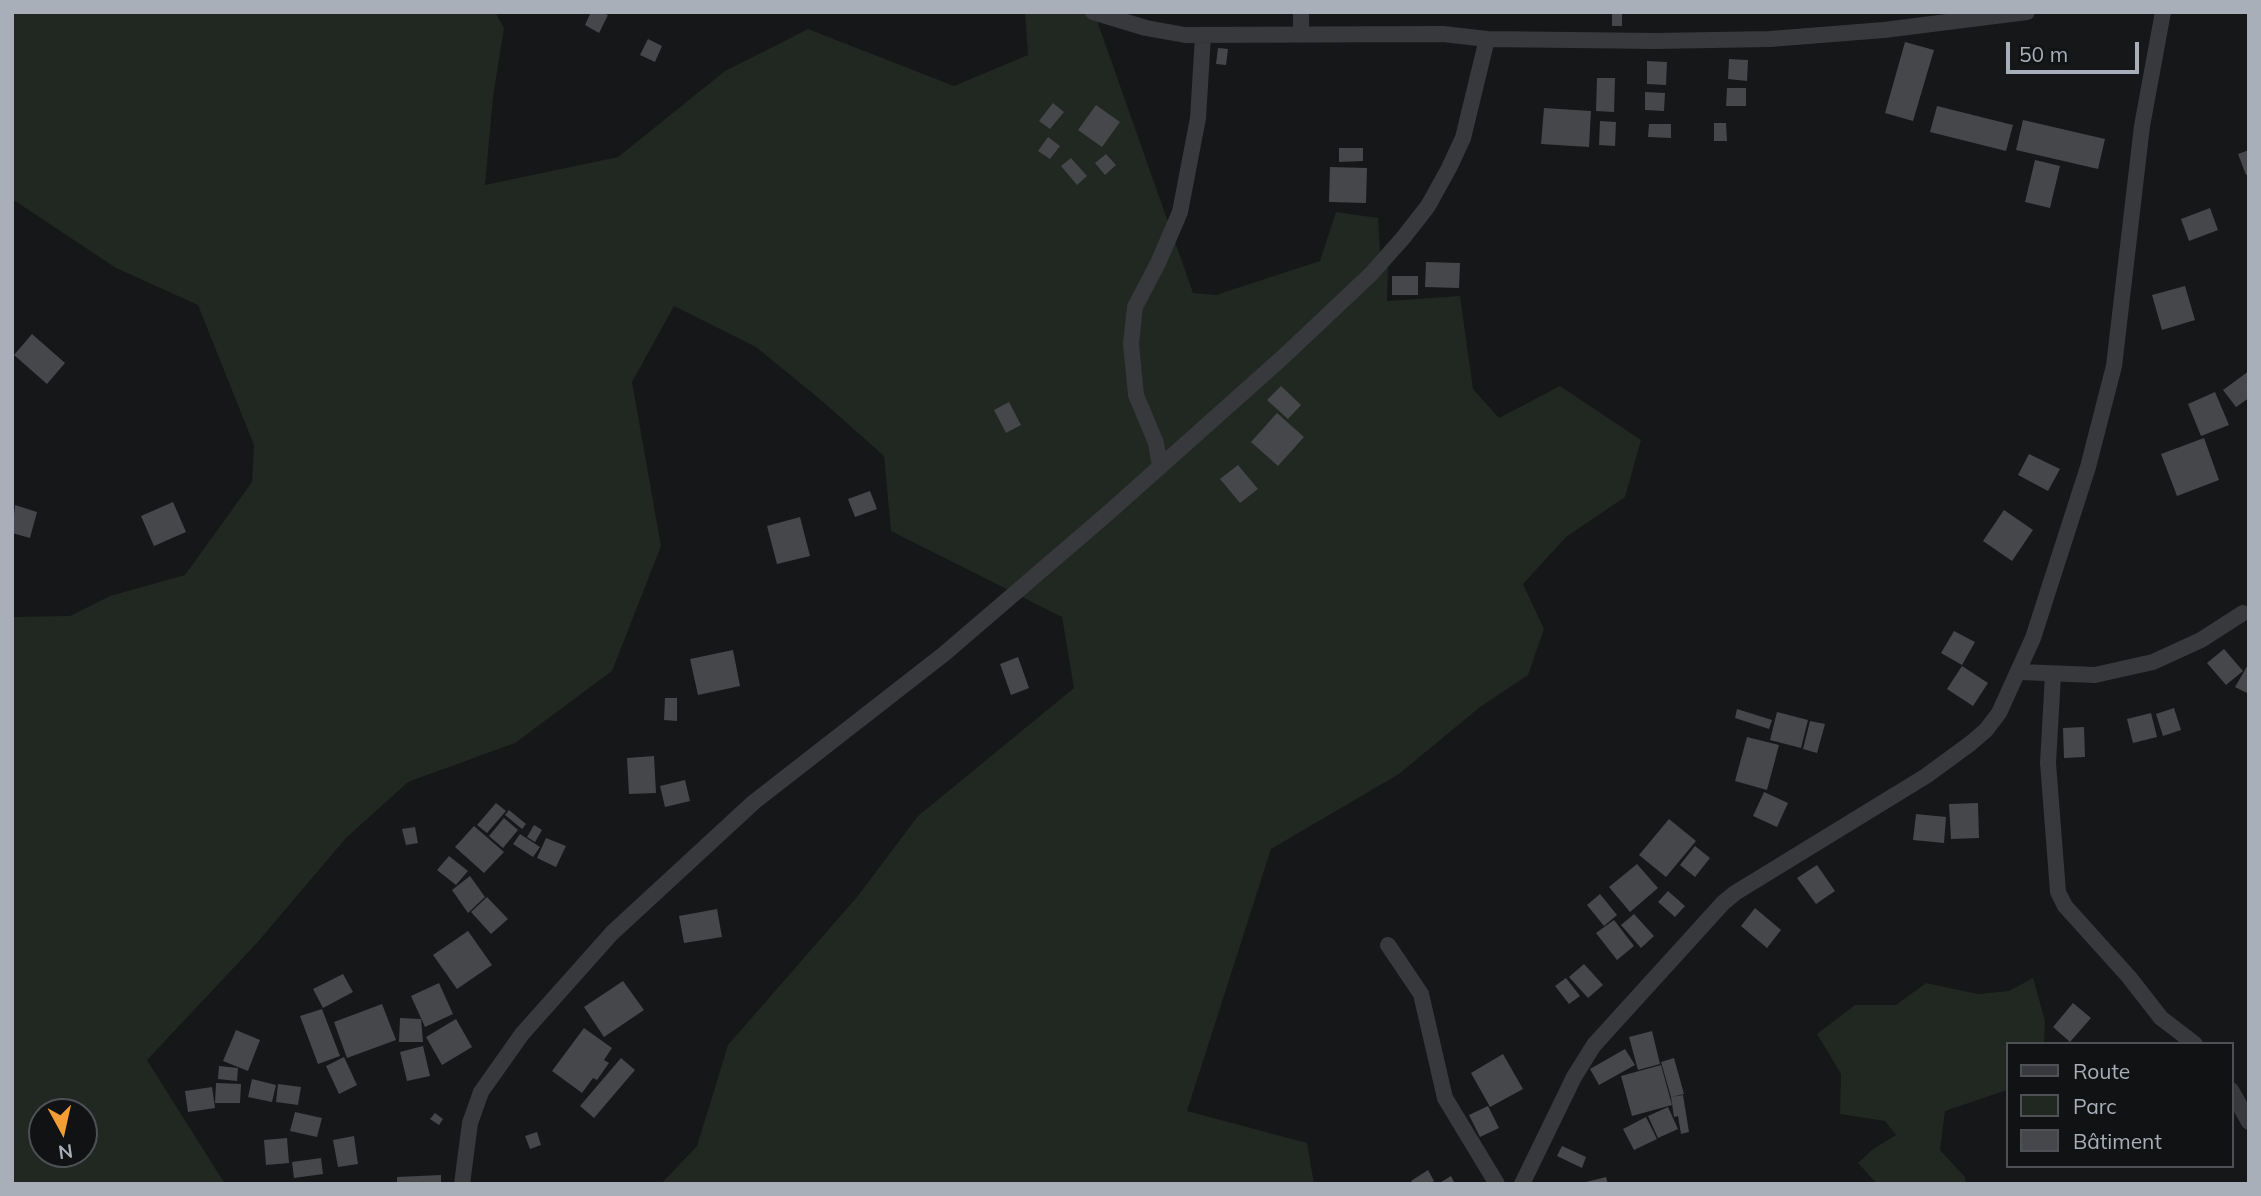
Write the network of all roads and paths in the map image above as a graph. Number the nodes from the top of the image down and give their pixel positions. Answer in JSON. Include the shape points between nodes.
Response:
{"nodes":[{"id":1,"x":1093,"y":12,"type":"edge"},
{"id":2,"x":1301,"y":12,"type":"edge"},
{"id":3,"x":2027,"y":12,"type":"edge"},
{"id":4,"x":2163,"y":12,"type":"edge"},
{"id":5,"x":1301,"y":35,"type":"junction"},
{"id":6,"x":1203,"y":36,"type":"junction"},
{"id":7,"x":1487,"y":38,"type":"junction"},
{"id":8,"x":1160,"y":467,"type":"junction"},
{"id":9,"x":2243,"y":613,"type":"dead end"},
{"id":10,"x":2020,"y":672,"type":"junction"},
{"id":11,"x":2053,"y":675,"type":"junction"},
{"id":12,"x":1388,"y":945,"type":"dead end"},
{"id":13,"x":2192,"y":1042,"type":"edge"},
{"id":14,"x":2233,"y":1094,"type":"edge"},
{"id":15,"x":2249,"y":1122,"type":"edge"},
{"id":16,"x":462,"y":1184,"type":"edge"},
{"id":17,"x":1497,"y":1184,"type":"edge"},
{"id":18,"x":1522,"y":1184,"type":"edge"}],
"edges":[{"from":1,"to":6,"type":"street","via":[[1146,28]]},
{"from":2,"to":5,"type":"street"},
{"from":3,"to":7,"type":"street","via":[[1770,39]]},
{"from":4,"to":10,"type":"street","via":[[2142,126],[2114,366],[2088,467]]},
{"from":5,"to":6,"type":"street"},
{"from":5,"to":7,"type":"street"},
{"from":6,"to":8,"type":"street","via":[[1198,117],[1180,212],[1135,307],[1130,344],[1136,394],[1156,443]]},
{"from":7,"to":8,"type":"street","via":[[1463,138],[1428,206],[1352,293]]},
{"from":8,"to":16,"type":"street","via":[[944,654],[754,802],[612,933],[522,1034],[481,1092],[470,1123]]},
{"from":9,"to":11,"type":"street","via":[[2201,640],[2153,662],[2095,675]]},
{"from":10,"to":11,"type":"street"},
{"from":10,"to":18,"type":"street","via":[[1999,713],[1971,744],[1735,893],[1711,914],[1594,1045]]},
{"from":11,"to":13,"type":"street","via":[[2048,763],[2059,891],[2065,906],[2161,1018]]},
{"from":12,"to":17,"type":"street","via":[[1421,993],[1445,1098]]},
{"from":14,"to":15,"type":"street"}]}
